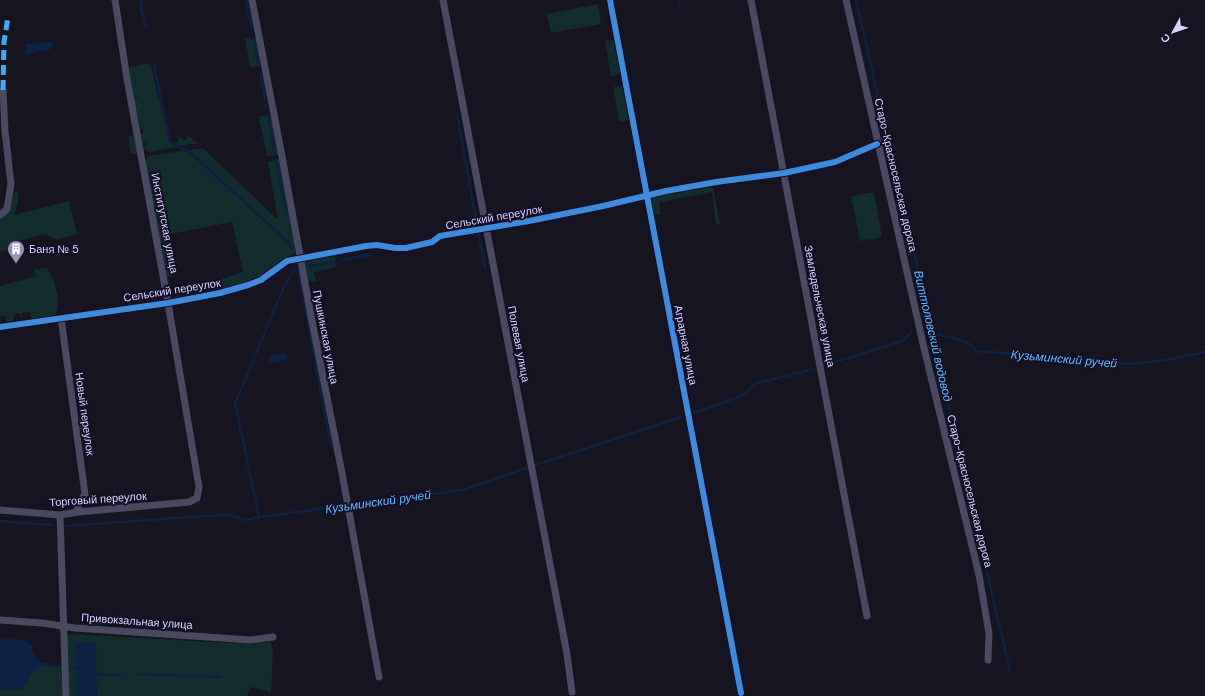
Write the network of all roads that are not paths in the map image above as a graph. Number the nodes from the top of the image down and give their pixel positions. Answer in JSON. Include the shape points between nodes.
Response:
{"nodes":[{"id":1,"x":115,"y":0,"type":"edge"},
{"id":2,"x":252,"y":0,"type":"edge"},
{"id":3,"x":443,"y":0,"type":"edge"},
{"id":4,"x":610,"y":0,"type":"edge"},
{"id":5,"x":751,"y":0,"type":"edge"},
{"id":6,"x":846,"y":0,"type":"edge"},
{"id":7,"x":3,"y":90,"type":"dead end"},
{"id":8,"x":877,"y":144,"type":"junction"},
{"id":9,"x":784,"y":173,"type":"junction"},
{"id":10,"x":648,"y":195,"type":"junction"},
{"id":11,"x":0,"y":215,"type":"edge"},
{"id":12,"x":486,"y":228,"type":"junction"},
{"id":13,"x":301,"y":258,"type":"junction"},
{"id":14,"x":168,"y":303,"type":"junction"},
{"id":15,"x":61,"y":318,"type":"junction"},
{"id":16,"x":0,"y":327,"type":"edge"},
{"id":17,"x":197,"y":498,"type":"joint"},
{"id":18,"x":0,"y":510,"type":"edge"},
{"id":19,"x":78,"y":512,"type":"junction"},
{"id":20,"x":60,"y":515,"type":"junction"},
{"id":21,"x":867,"y":616,"type":"dead end"},
{"id":22,"x":0,"y":620,"type":"edge"},
{"id":23,"x":64,"y":627,"type":"junction"},
{"id":24,"x":272,"y":637,"type":"dead end"},
{"id":25,"x":988,"y":660,"type":"dead end"},
{"id":26,"x":378,"y":677,"type":"dead end"},
{"id":27,"x":572,"y":692,"type":"dead end"},
{"id":28,"x":741,"y":694,"type":"dead end"},
{"id":29,"x":66,"y":696,"type":"edge"}],
"edges":[{"from":1,"to":14,"type":"street","name":"Институтская улица"},
{"from":2,"to":13,"type":"street","name":"Пушкинская улица"},
{"from":3,"to":12,"type":"street","name":"Полевая улица"},
{"from":4,"to":10,"type":"street","name":"Аграрная улица"},
{"from":5,"to":9,"type":"street","name":"Земледельческая улица"},
{"from":6,"to":8,"type":"street","name":"Старо-Красносельская дорога"},
{"from":7,"to":11,"type":"street","via":[[10,184],[7,209]]},
{"from":8,"to":9,"type":"street","name":"Сельский переулок","via":[[835,162]]},
{"from":8,"to":25,"type":"street","name":"Старо-Красносельская дорога","via":[[979,575],[990,633]]},
{"from":9,"to":10,"type":"street","name":"Сельский переулок"},
{"from":9,"to":21,"type":"street","name":"Земледельческая улица"},
{"from":10,"to":12,"type":"street","name":"Сельский переулок"},
{"from":10,"to":28,"type":"street","name":"Аграрная улица"},
{"from":12,"to":13,"type":"street","name":"Сельский переулок","via":[[440,236],[432,242],[406,248],[366,246]]},
{"from":12,"to":27,"type":"street","name":"Полевая улица"},
{"from":13,"to":14,"type":"street","name":"Сельский переулок","via":[[287,261],[260,280],[248,285]]},
{"from":13,"to":26,"type":"street","name":"Пушкинская улица"},
{"from":14,"to":15,"type":"street","name":"Сельский переулок"},
{"from":14,"to":17,"type":"street","name":"Институтская улица","via":[[199,487]]},
{"from":15,"to":16,"type":"street","name":"Сельский переулок"},
{"from":15,"to":19,"type":"street","name":"Новый переулок","via":[[85,494],[78,506]]},
{"from":17,"to":19,"type":"street","name":"Торговый переулок","via":[[189,502]]},
{"from":18,"to":20,"type":"street","name":"Торговый переулок"},
{"from":19,"to":20,"type":"street","name":"Торговый переулок"},
{"from":20,"to":23,"type":"street"},
{"from":22,"to":23,"type":"street","name":"Привокзальная улица"},
{"from":23,"to":24,"type":"street","name":"Привокзальная улица","via":[[252,640]]},
{"from":23,"to":29,"type":"street"}]}
